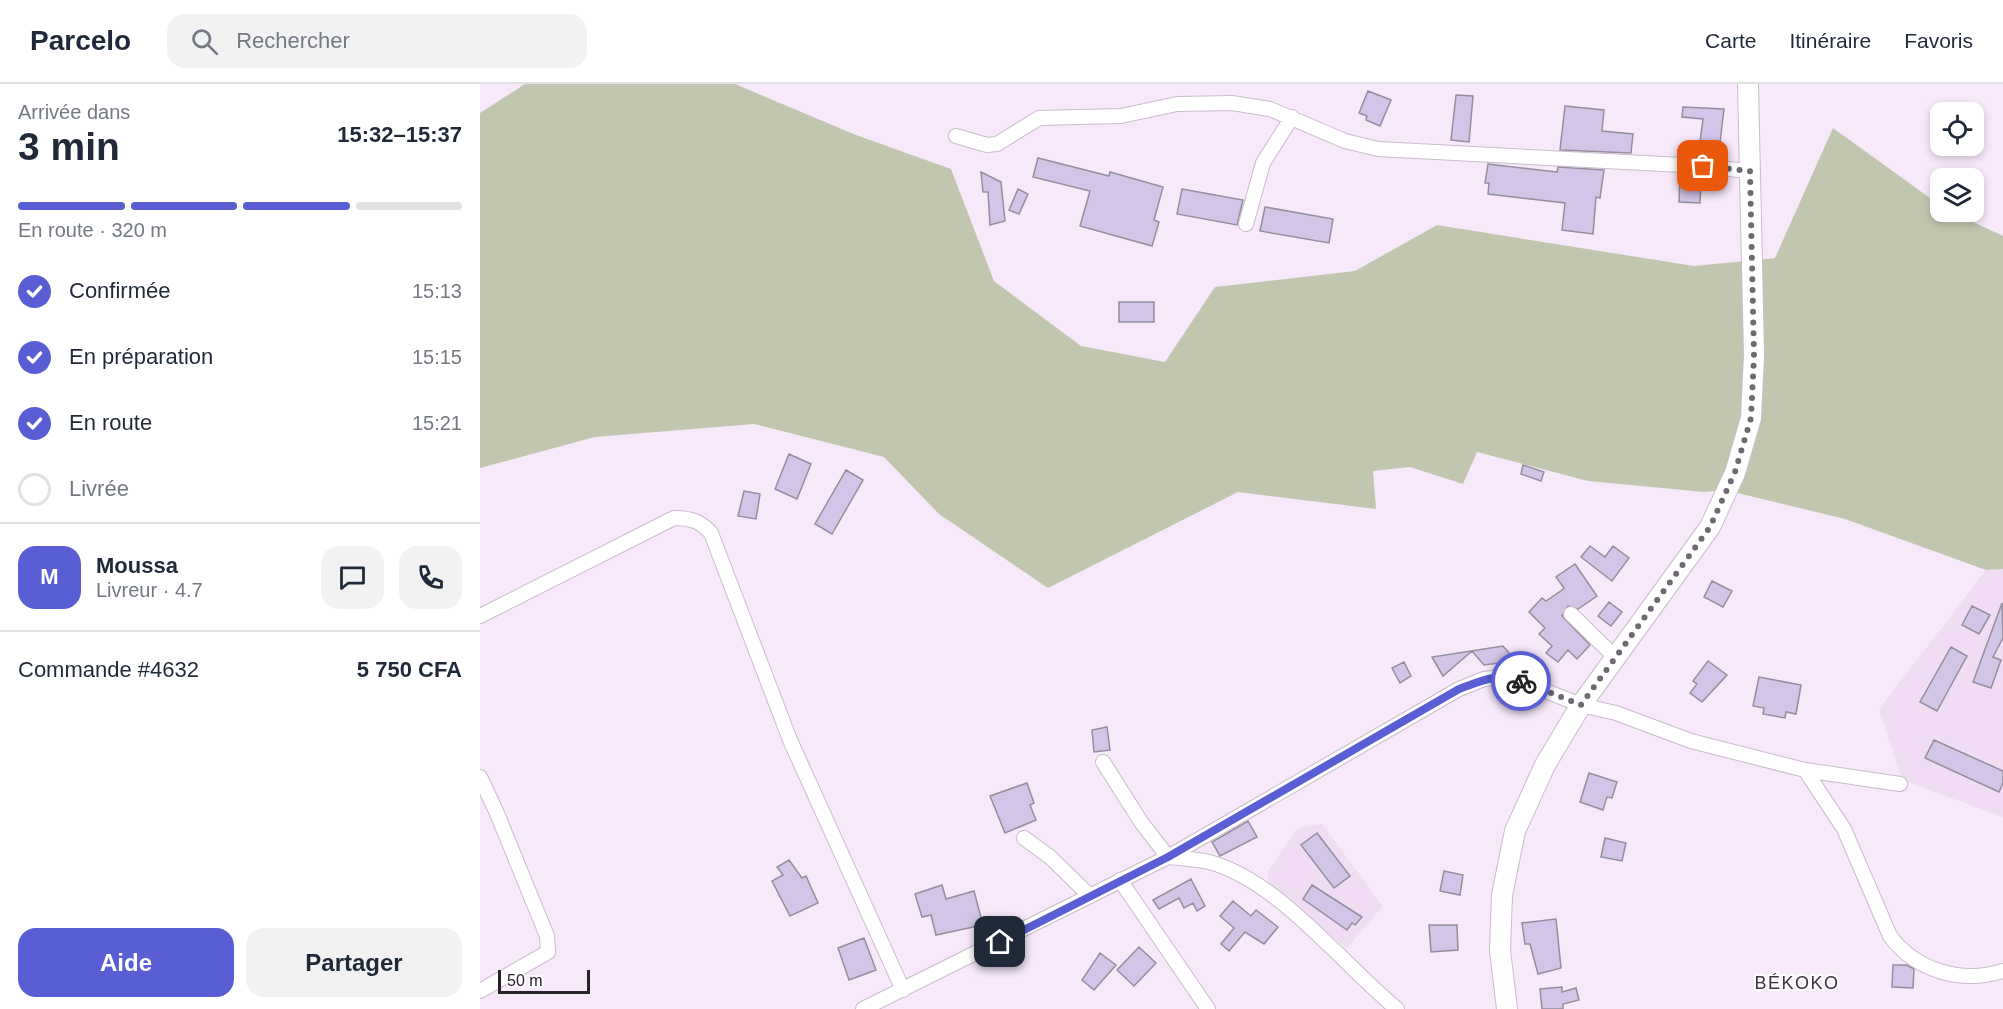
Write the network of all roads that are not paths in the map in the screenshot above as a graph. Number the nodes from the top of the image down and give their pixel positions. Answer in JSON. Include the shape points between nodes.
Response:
{"nodes":[{"id":1,"x":1748,"y":84,"type":"edge"},
{"id":2,"x":1292,"y":117,"type":"junction"},
{"id":3,"x":956,"y":136,"type":"dead end"},
{"id":4,"x":1750,"y":171,"type":"junction"},
{"id":5,"x":1246,"y":224,"type":"dead end"},
{"id":6,"x":1571,"y":614,"type":"dead end"},
{"id":7,"x":480,"y":615,"type":"edge"},
{"id":8,"x":1615,"y":657,"type":"junction"},
{"id":9,"x":1581,"y":705,"type":"junction"},
{"id":10,"x":1103,"y":762,"type":"dead end"},
{"id":11,"x":1805,"y":770,"type":"junction"},
{"id":12,"x":480,"y":777,"type":"edge"},
{"id":13,"x":1900,"y":784,"type":"dead end"},
{"id":14,"x":1024,"y":838,"type":"dead end"},
{"id":15,"x":1168,"y":857,"type":"junction"},
{"id":16,"x":1120,"y":880,"type":"junction"},
{"id":17,"x":1090,"y":896,"type":"junction"},
{"id":18,"x":2003,"y":971,"type":"edge"},
{"id":19,"x":481,"y":988,"type":"edge"},
{"id":20,"x":903,"y":990,"type":"junction"},
{"id":21,"x":862,"y":1009,"type":"edge"},
{"id":22,"x":1208,"y":1009,"type":"edge"},
{"id":23,"x":1397,"y":1009,"type":"edge"},
{"id":24,"x":1508,"y":1009,"type":"edge"}],
"edges":[{"from":1,"to":4,"type":"main road"},
{"from":2,"to":3,"type":"street","via":[[1251,104],[1177,104],[1121,116],[1039,118],[997,144]]},
{"from":2,"to":4,"type":"street","via":[[1345,141],[1378,149]]},
{"from":2,"to":5,"type":"street","via":[[1263,163]]},
{"from":4,"to":8,"type":"main road","via":[[1754,356],[1751,418],[1735,472],[1710,527]]},
{"from":6,"to":8,"type":"street"},
{"from":7,"to":20,"type":"street","via":[[674,518],[702,523],[711,534],[790,740]]},
{"from":8,"to":9,"type":"main road"},
{"from":9,"to":11,"type":"street","via":[[1616,713],[1691,741]]},
{"from":9,"to":15,"type":"street","via":[[1508,676],[1484,679],[1459,689]]},
{"from":9,"to":24,"type":"main road","via":[[1545,765],[1515,831],[1502,895],[1500,950]]},
{"from":10,"to":15,"type":"street","via":[[1140,822]]},
{"from":11,"to":13,"type":"street"},
{"from":11,"to":18,"type":"street","via":[[1844,829],[1890,936],[1900,948],[1930,968],[1966,978]]},
{"from":12,"to":19,"type":"street","via":[[547,936],[548,952]]},
{"from":14,"to":17,"type":"street"},
{"from":15,"to":16,"type":"street"},
{"from":15,"to":23,"type":"street","via":[[1210,862],[1254,883],[1296,915]]},
{"from":16,"to":17,"type":"street"},
{"from":16,"to":22,"type":"street"},
{"from":17,"to":20,"type":"street"},
{"from":20,"to":21,"type":"street"}]}
